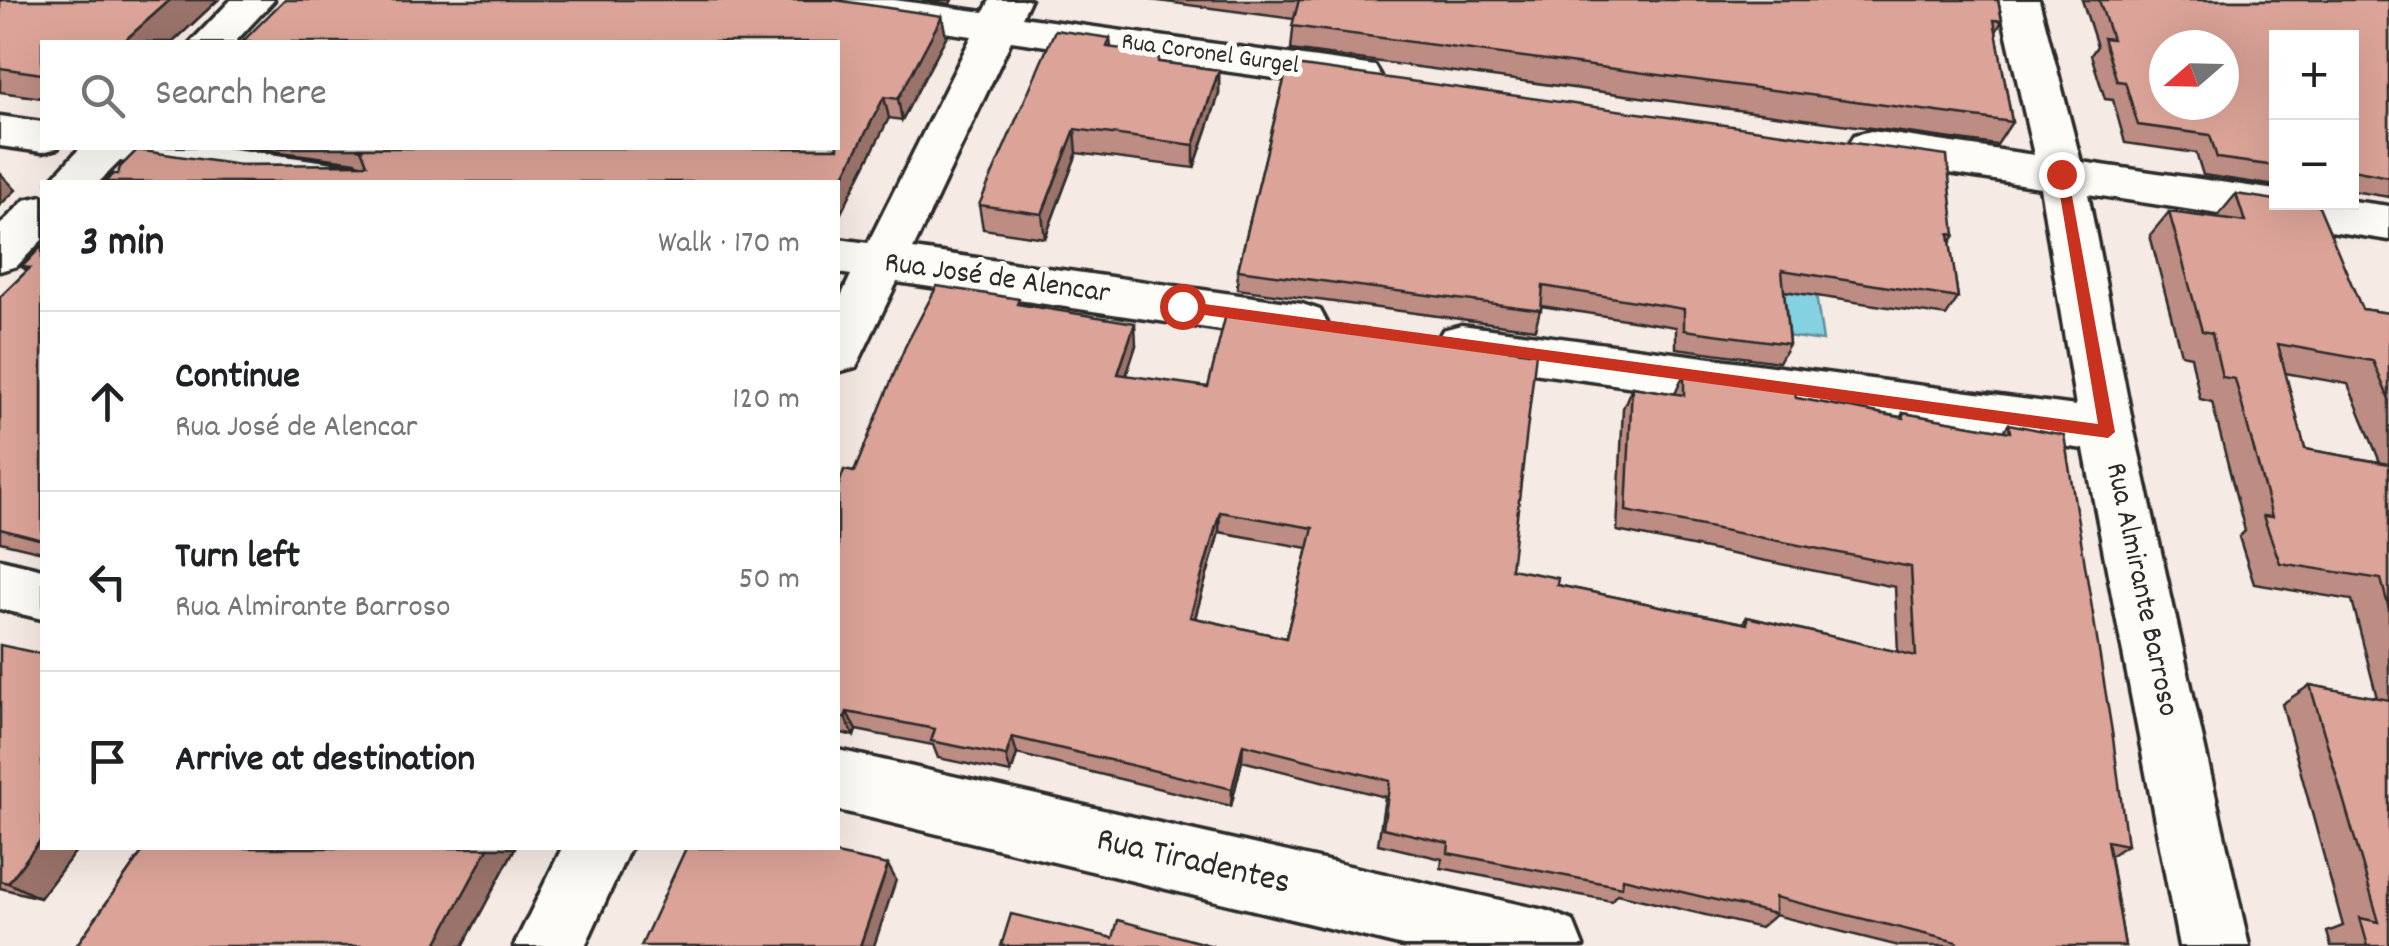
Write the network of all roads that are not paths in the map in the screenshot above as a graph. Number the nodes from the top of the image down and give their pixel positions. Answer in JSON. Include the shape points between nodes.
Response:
{"nodes":[{"id":1,"x":254,"y":0,"type":"edge"},
{"id":2,"x":804,"y":0,"type":"edge"},
{"id":3,"x":2019,"y":0,"type":"edge"},
{"id":4,"x":1004,"y":13,"type":"edge"},
{"id":5,"x":214,"y":40,"type":"edge"},
{"id":6,"x":1408,"y":82,"type":"edge"},
{"id":7,"x":0,"y":132,"type":"edge"},
{"id":8,"x":40,"y":137,"type":"edge"},
{"id":9,"x":1838,"y":142,"type":"edge"},
{"id":10,"x":105,"y":150,"type":"edge"},
{"id":11,"x":139,"y":150,"type":"edge"},
{"id":12,"x":2061,"y":174,"type":"junction"},
{"id":13,"x":74,"y":180,"type":"edge"},
{"id":14,"x":341,"y":180,"type":"edge"},
{"id":15,"x":40,"y":214,"type":"edge"},
{"id":16,"x":2389,"y":223,"type":"edge"},
{"id":17,"x":0,"y":254,"type":"edge"},
{"id":18,"x":860,"y":260,"type":"edge"},
{"id":19,"x":1339,"y":328,"type":"edge"},
{"id":20,"x":1418,"y":338,"type":"edge"},
{"id":21,"x":840,"y":345,"type":"edge"},
{"id":22,"x":2108,"y":432,"type":"junction"},
{"id":23,"x":0,"y":584,"type":"edge"},
{"id":24,"x":40,"y":594,"type":"edge"},
{"id":25,"x":840,"y":780,"type":"edge"},
{"id":26,"x":596,"y":850,"type":"edge"},
{"id":27,"x":549,"y":946,"type":"edge"},
{"id":28,"x":1548,"y":946,"type":"edge"},
{"id":29,"x":2214,"y":946,"type":"edge"}],
"edges":[{"from":1,"to":5,"type":"street"},
{"from":2,"to":4,"type":"street","name":"Rua Coronel Gurgel"},
{"from":3,"to":12,"type":"street","name":"Rua Almirante Barroso"},
{"from":4,"to":6,"type":"street","name":"Rua Coronel Gurgel"},
{"from":4,"to":18,"type":"street"},
{"from":7,"to":8,"type":"street"},
{"from":9,"to":12,"type":"street"},
{"from":10,"to":13,"type":"street"},
{"from":11,"to":14,"type":"street"},
{"from":12,"to":16,"type":"street"},
{"from":12,"to":22,"type":"street","name":"Rua Almirante Barroso"},
{"from":15,"to":17,"type":"street"},
{"from":18,"to":19,"type":"street","name":"Rua José de Alencar"},
{"from":18,"to":21,"type":"street"},
{"from":20,"to":22,"type":"street"},
{"from":22,"to":29,"type":"street","name":"Rua Almirante Barroso"},
{"from":23,"to":24,"type":"street"},
{"from":25,"to":28,"type":"street","name":"Rua Tiradentes"},
{"from":26,"to":27,"type":"street"}]}
